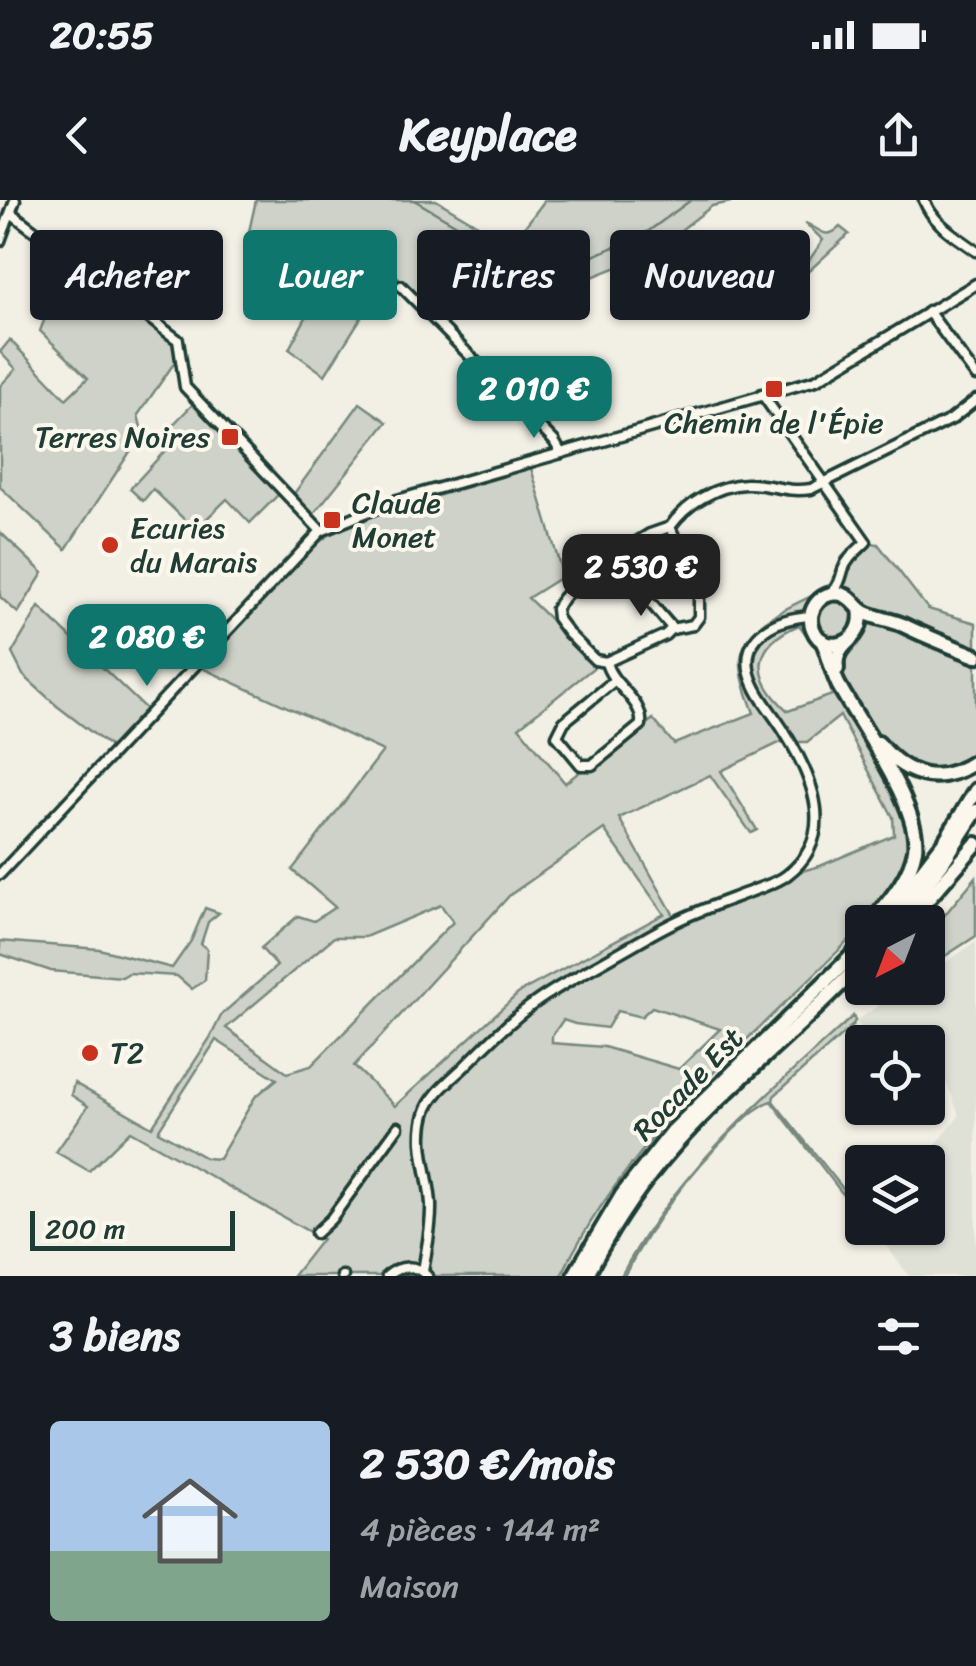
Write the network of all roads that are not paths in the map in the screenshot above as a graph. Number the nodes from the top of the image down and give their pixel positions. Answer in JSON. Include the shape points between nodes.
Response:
{"nodes":[{"id":1,"x":15,"y":200,"type":"edge"},
{"id":2,"x":924,"y":200,"type":"edge"},
{"id":3,"x":10,"y":212,"type":"junction"},
{"id":4,"x":0,"y":241,"type":"edge"},
{"id":5,"x":976,"y":251,"type":"edge"},
{"id":6,"x":976,"y":284,"type":"edge"},
{"id":7,"x":400,"y":286,"type":"dead end"},
{"id":8,"x":928,"y":311,"type":"junction"},
{"id":9,"x":976,"y":376,"type":"edge"},
{"id":10,"x":762,"y":394,"type":"junction"},
{"id":11,"x":976,"y":400,"type":"edge"},
{"id":12,"x":561,"y":452,"type":"junction"},
{"id":13,"x":825,"y":482,"type":"junction"},
{"id":14,"x":670,"y":527,"type":"junction"},
{"id":15,"x":321,"y":531,"type":"junction"},
{"id":16,"x":637,"y":588,"type":"dead end"},
{"id":17,"x":838,"y":595,"type":"junction"},
{"id":18,"x":860,"y":609,"type":"junction"},
{"id":19,"x":811,"y":616,"type":"junction"},
{"id":20,"x":674,"y":629,"type":"junction"},
{"id":21,"x":916,"y":632,"type":"junction"},
{"id":22,"x":854,"y":636,"type":"junction"},
{"id":23,"x":822,"y":640,"type":"junction"},
{"id":24,"x":976,"y":656,"type":"edge"},
{"id":25,"x":606,"y":662,"type":"junction"},
{"id":26,"x":614,"y":681,"type":"junction"},
{"id":27,"x":976,"y":761,"type":"edge"},
{"id":28,"x":976,"y":790,"type":"edge"},
{"id":29,"x":976,"y":810,"type":"edge"},
{"id":30,"x":976,"y":844,"type":"edge"},
{"id":31,"x":0,"y":874,"type":"edge"},
{"id":32,"x":886,"y":905,"type":"edge"},
{"id":33,"x":896,"y":905,"type":"edge"},
{"id":34,"x":910,"y":905,"type":"edge"},
{"id":35,"x":923,"y":905,"type":"edge"},
{"id":36,"x":845,"y":956,"type":"edge"},
{"id":37,"x":845,"y":969,"type":"edge"},
{"id":38,"x":845,"y":974,"type":"edge"},
{"id":39,"x":836,"y":981,"type":"junction"},
{"id":40,"x":845,"y":982,"type":"edge"},
{"id":41,"x":398,"y":1128,"type":"dead end"},
{"id":42,"x":316,"y":1233,"type":"dead end"},
{"id":43,"x":426,"y":1253,"type":"junction"},
{"id":44,"x":412,"y":1268,"type":"junction"},
{"id":45,"x":425,"y":1274,"type":"edge"},
{"id":46,"x":387,"y":1276,"type":"edge"},
{"id":47,"x":574,"y":1276,"type":"edge"},
{"id":48,"x":586,"y":1276,"type":"edge"}],
"edges":[{"from":1,"to":3,"type":"street"},
{"from":2,"to":5,"type":"street","via":[[938,223]]},
{"from":3,"to":4,"type":"street"},
{"from":3,"to":15,"type":"street","via":[[178,340],[185,387]]},
{"from":6,"to":8,"type":"street"},
{"from":7,"to":12,"type":"street"},
{"from":8,"to":9,"type":"street"},
{"from":8,"to":10,"type":"street","via":[[816,380]]},
{"from":10,"to":12,"type":"street"},
{"from":10,"to":13,"type":"street"},
{"from":11,"to":13,"type":"street","via":[[952,419]]},
{"from":12,"to":15,"type":"street","via":[[394,501]]},
{"from":13,"to":14,"type":"street","via":[[791,492],[744,484],[707,495]]},
{"from":13,"to":17,"type":"street","via":[[866,542],[850,557]]},
{"from":14,"to":20,"type":"street","via":[[679,564],[700,600],[694,626]]},
{"from":14,"to":25,"type":"street","via":[[588,572],[556,608],[568,633],[595,660]]},
{"from":15,"to":31,"type":"street"},
{"from":16,"to":20,"type":"street"},
{"from":17,"to":18,"type":"main road"},
{"from":17,"to":19,"type":"main road","via":[[818,602]]},
{"from":18,"to":21,"type":"main road"},
{"from":18,"to":22,"type":"main road"},
{"from":19,"to":23,"type":"main road"},
{"from":19,"to":43,"type":"street","via":[[768,627],[749,660],[750,676],[816,800],[814,838],[804,857],[782,879],[675,922],[527,1008],[440,1091],[421,1130],[430,1204]]},
{"from":20,"to":25,"type":"street"},
{"from":21,"to":22,"type":"main road","via":[[880,626]]},
{"from":21,"to":24,"type":"main road"},
{"from":22,"to":23,"type":"main road","via":[[835,644]]},
{"from":22,"to":27,"type":"main road","via":[[837,657],[838,671],[888,754],[927,776],[953,774]]},
{"from":23,"to":32,"type":"main road","via":[[834,676],[904,797],[914,828],[910,867]]},
{"from":25,"to":26,"type":"street"},
{"from":26,"to":26,"type":"street","via":[[638,708],[641,726],[592,765],[582,765],[557,736],[564,722]]},
{"from":28,"to":33,"type":"main road"},
{"from":29,"to":34,"type":"main road"},
{"from":30,"to":35,"type":"main road"},
{"from":36,"to":39,"type":"main road"},
{"from":37,"to":39,"type":"main road","name":"Rocade Est"},
{"from":38,"to":39,"type":"main road","name":"Rocade Est"},
{"from":39,"to":40,"type":"main road"},
{"from":39,"to":47,"type":"main road","name":"Rocade Est","via":[[672,1131],[622,1195]]},
{"from":39,"to":48,"type":"main road","name":"Rocade Est","via":[[660,1162]]},
{"from":41,"to":42,"type":"street"},
{"from":43,"to":44,"type":"street"},
{"from":43,"to":45,"type":"street"},
{"from":44,"to":45,"type":"street"},
{"from":44,"to":46,"type":"street"}]}
